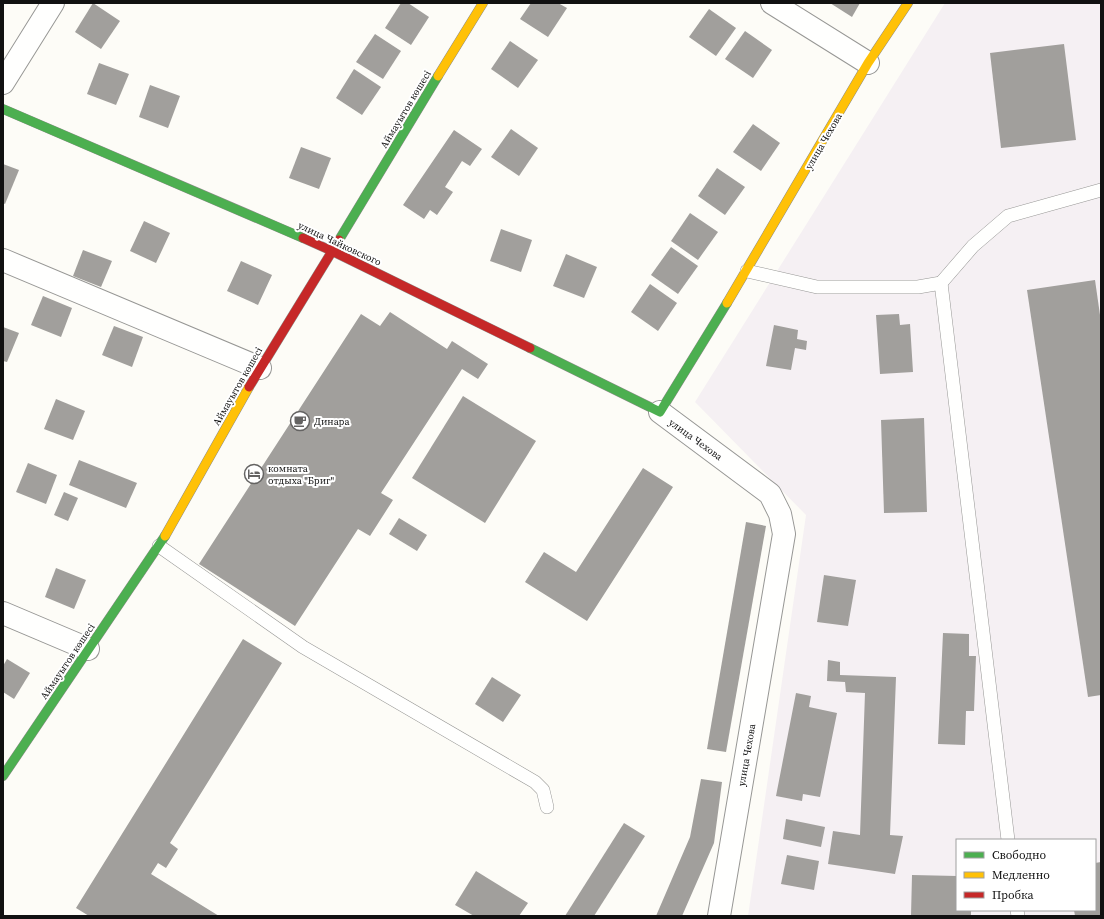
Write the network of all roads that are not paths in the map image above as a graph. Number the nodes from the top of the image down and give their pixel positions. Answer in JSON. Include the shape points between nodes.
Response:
{"nodes":[{"id":1,"x":53,"y":3,"type":"edge"},
{"id":2,"x":483,"y":3,"type":"edge"},
{"id":3,"x":772,"y":3,"type":"edge"},
{"id":4,"x":908,"y":3,"type":"edge"},
{"id":5,"x":868,"y":63,"type":"junction"},
{"id":6,"x":3,"y":83,"type":"edge"},
{"id":7,"x":3,"y":109,"type":"edge"},
{"id":8,"x":1101,"y":190,"type":"edge"},
{"id":9,"x":332,"y":251,"type":"junction"},
{"id":10,"x":3,"y":260,"type":"edge"},
{"id":11,"x":747,"y":271,"type":"junction"},
{"id":12,"x":941,"y":283,"type":"junction"},
{"id":13,"x":260,"y":368,"type":"junction"},
{"id":14,"x":660,"y":412,"type":"junction"},
{"id":15,"x":159,"y":546,"type":"junction"},
{"id":16,"x":3,"y":613,"type":"edge"},
{"id":17,"x":88,"y":649,"type":"junction"},
{"id":18,"x":3,"y":776,"type":"edge"},
{"id":19,"x":547,"y":807,"type":"dead end"},
{"id":20,"x":1008,"y":839,"type":"edge"},
{"id":21,"x":719,"y":916,"type":"edge"}],
"edges":[{"from":1,"to":6,"type":"street"},
{"from":2,"to":9,"type":"street","name":"Аймауытов көшесі"},
{"from":3,"to":5,"type":"street"},
{"from":4,"to":5,"type":"street","name":"улица Чехова"},
{"from":5,"to":11,"type":"street","name":"улица Чехова"},
{"from":7,"to":9,"type":"street","name":"улица Чайковского"},
{"from":8,"to":12,"type":"lane","via":[[1008,216],[973,246]]},
{"from":9,"to":13,"type":"street","name":"Аймауытов көшесі"},
{"from":9,"to":14,"type":"street","name":"улица Чайковского"},
{"from":10,"to":13,"type":"street"},
{"from":11,"to":12,"type":"lane","via":[[817,287],[918,288]]},
{"from":11,"to":14,"type":"street","name":"улица Чехова"},
{"from":12,"to":20,"type":"lane"},
{"from":13,"to":15,"type":"street","name":"Аймауытов көшесі"},
{"from":14,"to":21,"type":"street","name":"улица Чехова","via":[[770,494],[780,514],[784,534]]},
{"from":15,"to":17,"type":"street","name":"Аймауытов көшесі"},
{"from":15,"to":19,"type":"lane","via":[[303,647],[535,782],[542,790]]},
{"from":16,"to":17,"type":"street"},
{"from":17,"to":18,"type":"street","name":"Аймауытов көшесі"}]}
